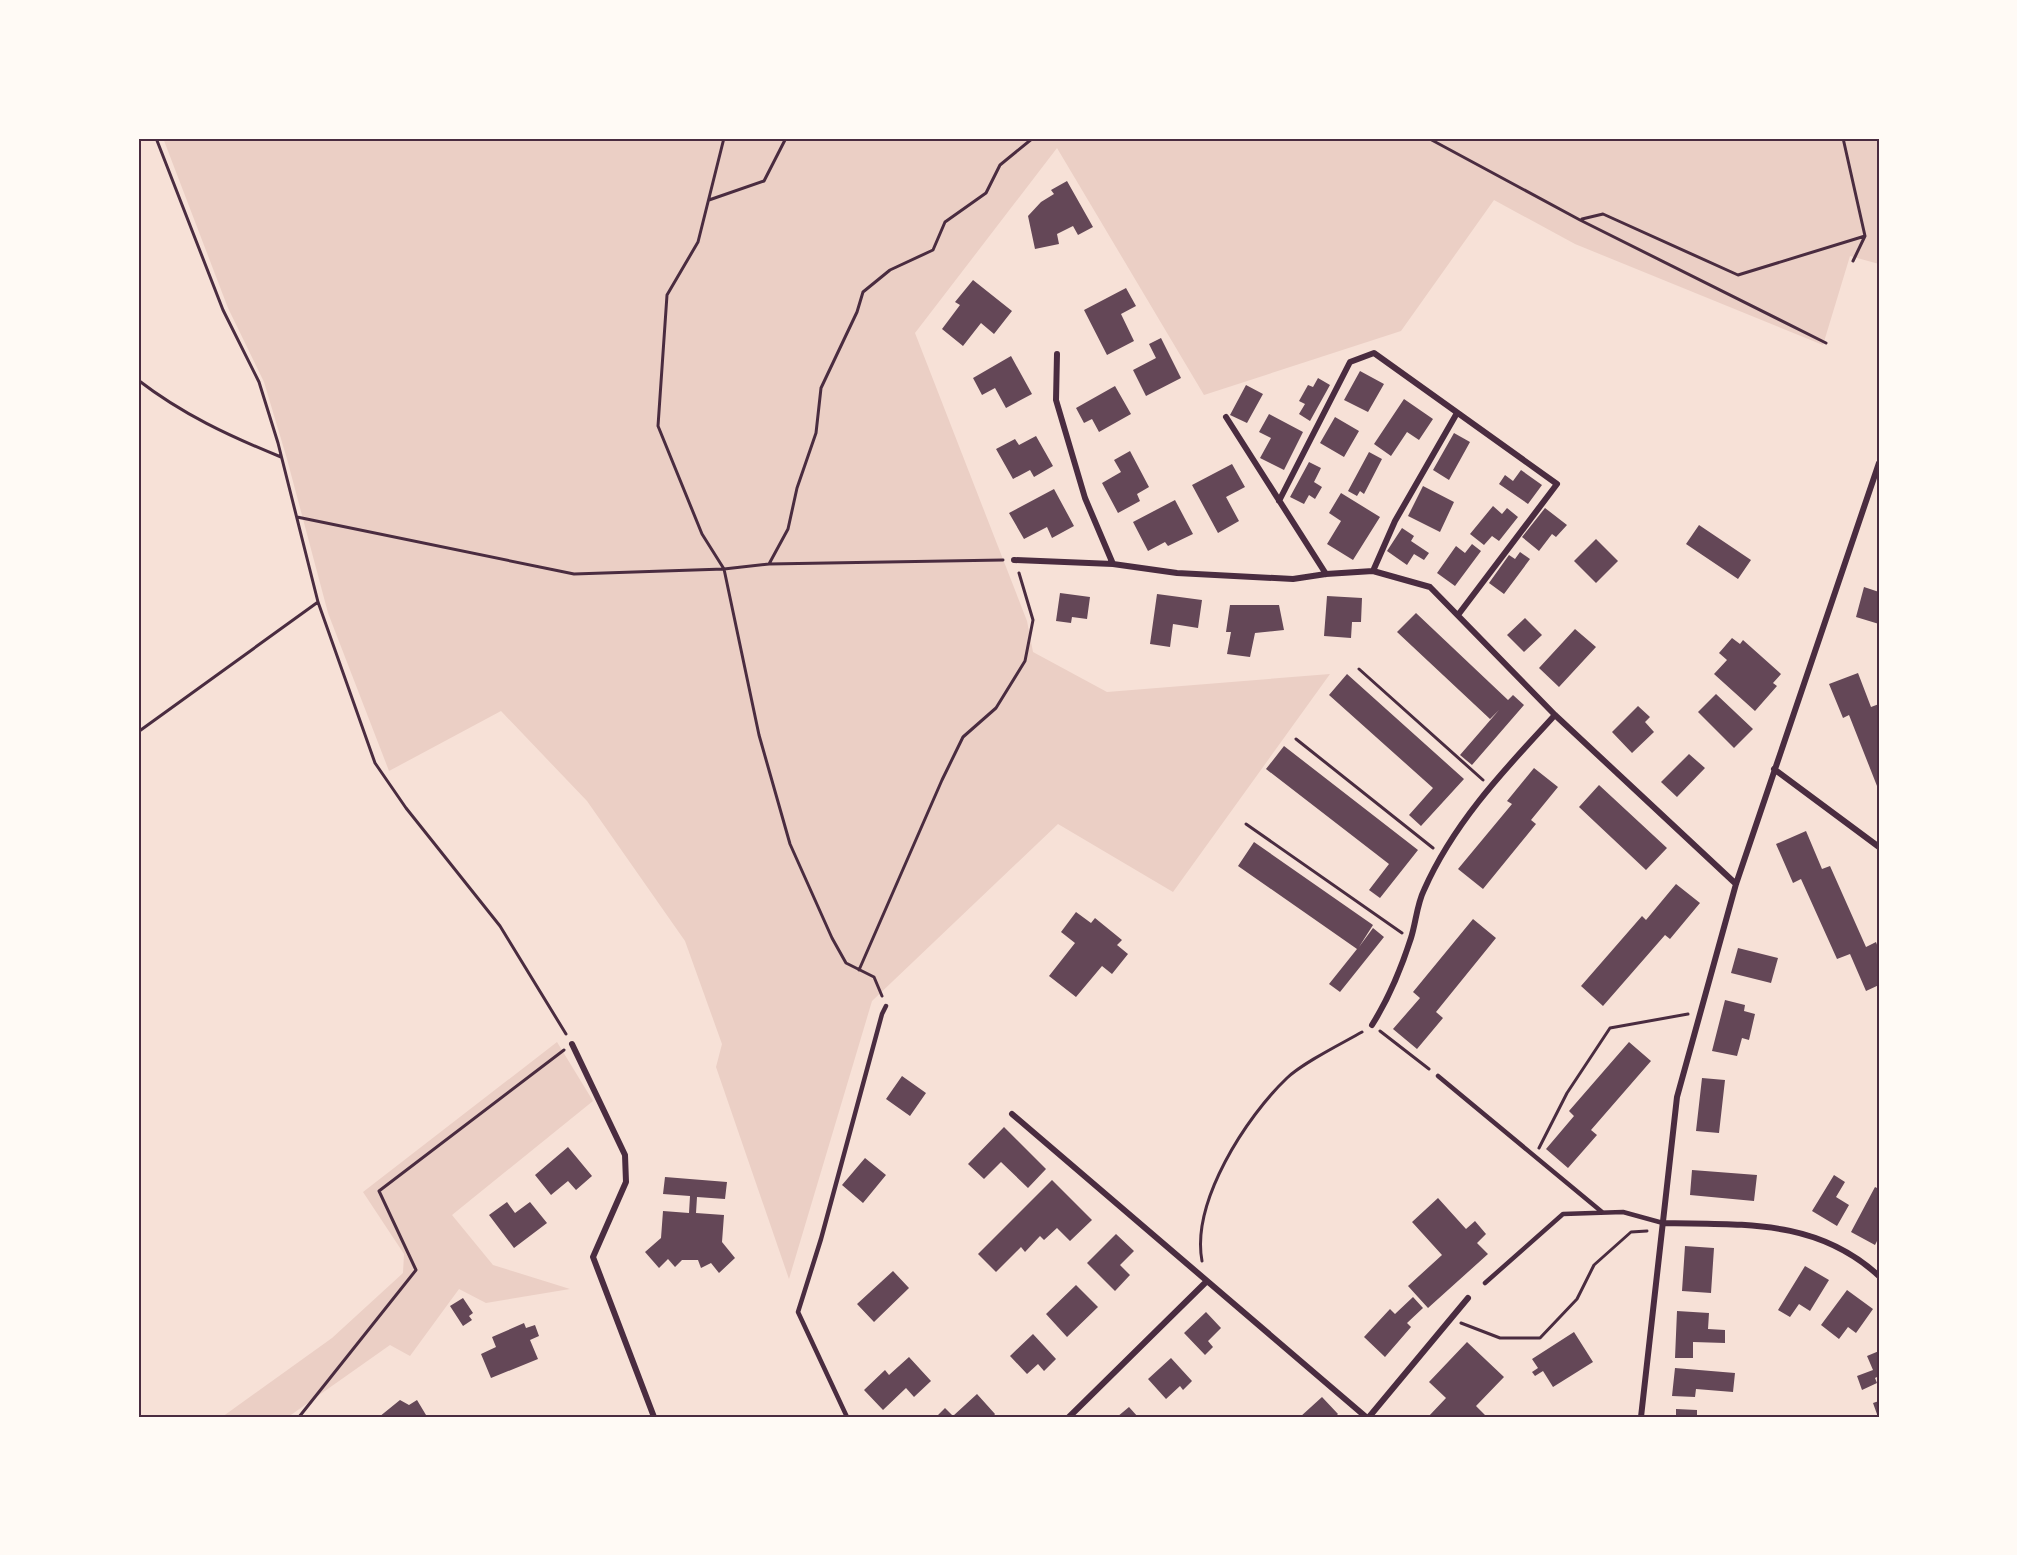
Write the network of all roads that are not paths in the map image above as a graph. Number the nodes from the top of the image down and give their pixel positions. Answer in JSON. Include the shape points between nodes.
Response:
{"nodes":[{"id":1,"x":1057,"y":354,"type":"dead end"},
{"id":2,"x":1457,"y":413,"type":"junction"},
{"id":3,"x":1226,"y":417,"type":"dead end"},
{"id":4,"x":1879,"y":463,"type":"edge"},
{"id":5,"x":1878,"y":472,"type":"edge"},
{"id":6,"x":1279,"y":501,"type":"junction"},
{"id":7,"x":1014,"y":560,"type":"road end"},
{"id":8,"x":1113,"y":564,"type":"junction"},
{"id":9,"x":1373,"y":571,"type":"junction"},
{"id":10,"x":1326,"y":573,"type":"junction"},
{"id":11,"x":1458,"y":615,"type":"junction"},
{"id":12,"x":1555,"y":715,"type":"junction"},
{"id":13,"x":1773,"y":769,"type":"junction"},
{"id":14,"x":1879,"y":847,"type":"edge"},
{"id":15,"x":1736,"y":884,"type":"junction"},
{"id":16,"x":886,"y":1006,"type":"road end"},
{"id":17,"x":1372,"y":1025,"type":"road end"},
{"id":18,"x":572,"y":1044,"type":"road end"},
{"id":19,"x":1438,"y":1076,"type":"road end"},
{"id":20,"x":1012,"y":1114,"type":"dead end"},
{"id":21,"x":1602,"y":1212,"type":"junction"},
{"id":22,"x":1662,"y":1226,"type":"junction"},
{"id":23,"x":1879,"y":1276,"type":"edge"},
{"id":24,"x":1206,"y":1282,"type":"junction"},
{"id":25,"x":1485,"y":1283,"type":"dead end"},
{"id":26,"x":1468,"y":1298,"type":"dead end"},
{"id":27,"x":654,"y":1417,"type":"edge"},
{"id":28,"x":847,"y":1417,"type":"edge"},
{"id":29,"x":1069,"y":1417,"type":"edge"},
{"id":30,"x":1367,"y":1417,"type":"edge"},
{"id":31,"x":1641,"y":1417,"type":"edge"}],
"edges":[{"from":1,"to":8,"type":"street","via":[[1056,400],[1085,498]]},
{"from":2,"to":6,"type":"street","via":[[1374,352],[1350,362]]},
{"from":2,"to":9,"type":"street","via":[[1395,521]]},
{"from":2,"to":11,"type":"street","via":[[1557,484]]},
{"from":3,"to":6,"type":"street"},
{"from":4,"to":5,"type":"street"},
{"from":5,"to":13,"type":"street"},
{"from":6,"to":10,"type":"street"},
{"from":7,"to":8,"type":"street"},
{"from":8,"to":10,"type":"street","via":[[1229,577],[1293,579]]},
{"from":9,"to":10,"type":"street"},
{"from":9,"to":11,"type":"street","via":[[1430,587]]},
{"from":11,"to":12,"type":"street"},
{"from":12,"to":15,"type":"street"},
{"from":12,"to":17,"type":"street","via":[[1489,786],[1463,822],[1423,891],[1390,996]]},
{"from":13,"to":14,"type":"street"},
{"from":13,"to":15,"type":"street"},
{"from":15,"to":22,"type":"street","via":[[1677,1097]]},
{"from":16,"to":28,"type":"lane","via":[[798,1312]]},
{"from":18,"to":27,"type":"street","via":[[625,1155],[626,1182],[593,1257]]},
{"from":19,"to":21,"type":"lane"},
{"from":20,"to":24,"type":"street"},
{"from":21,"to":22,"type":"lane","via":[[1623,1212]]},
{"from":21,"to":25,"type":"lane","via":[[1563,1214]]},
{"from":22,"to":23,"type":"street","via":[[1773,1226],[1818,1238],[1862,1261]]},
{"from":22,"to":31,"type":"street"},
{"from":24,"to":29,"type":"street"},
{"from":24,"to":30,"type":"street"},
{"from":26,"to":30,"type":"street"}]}
